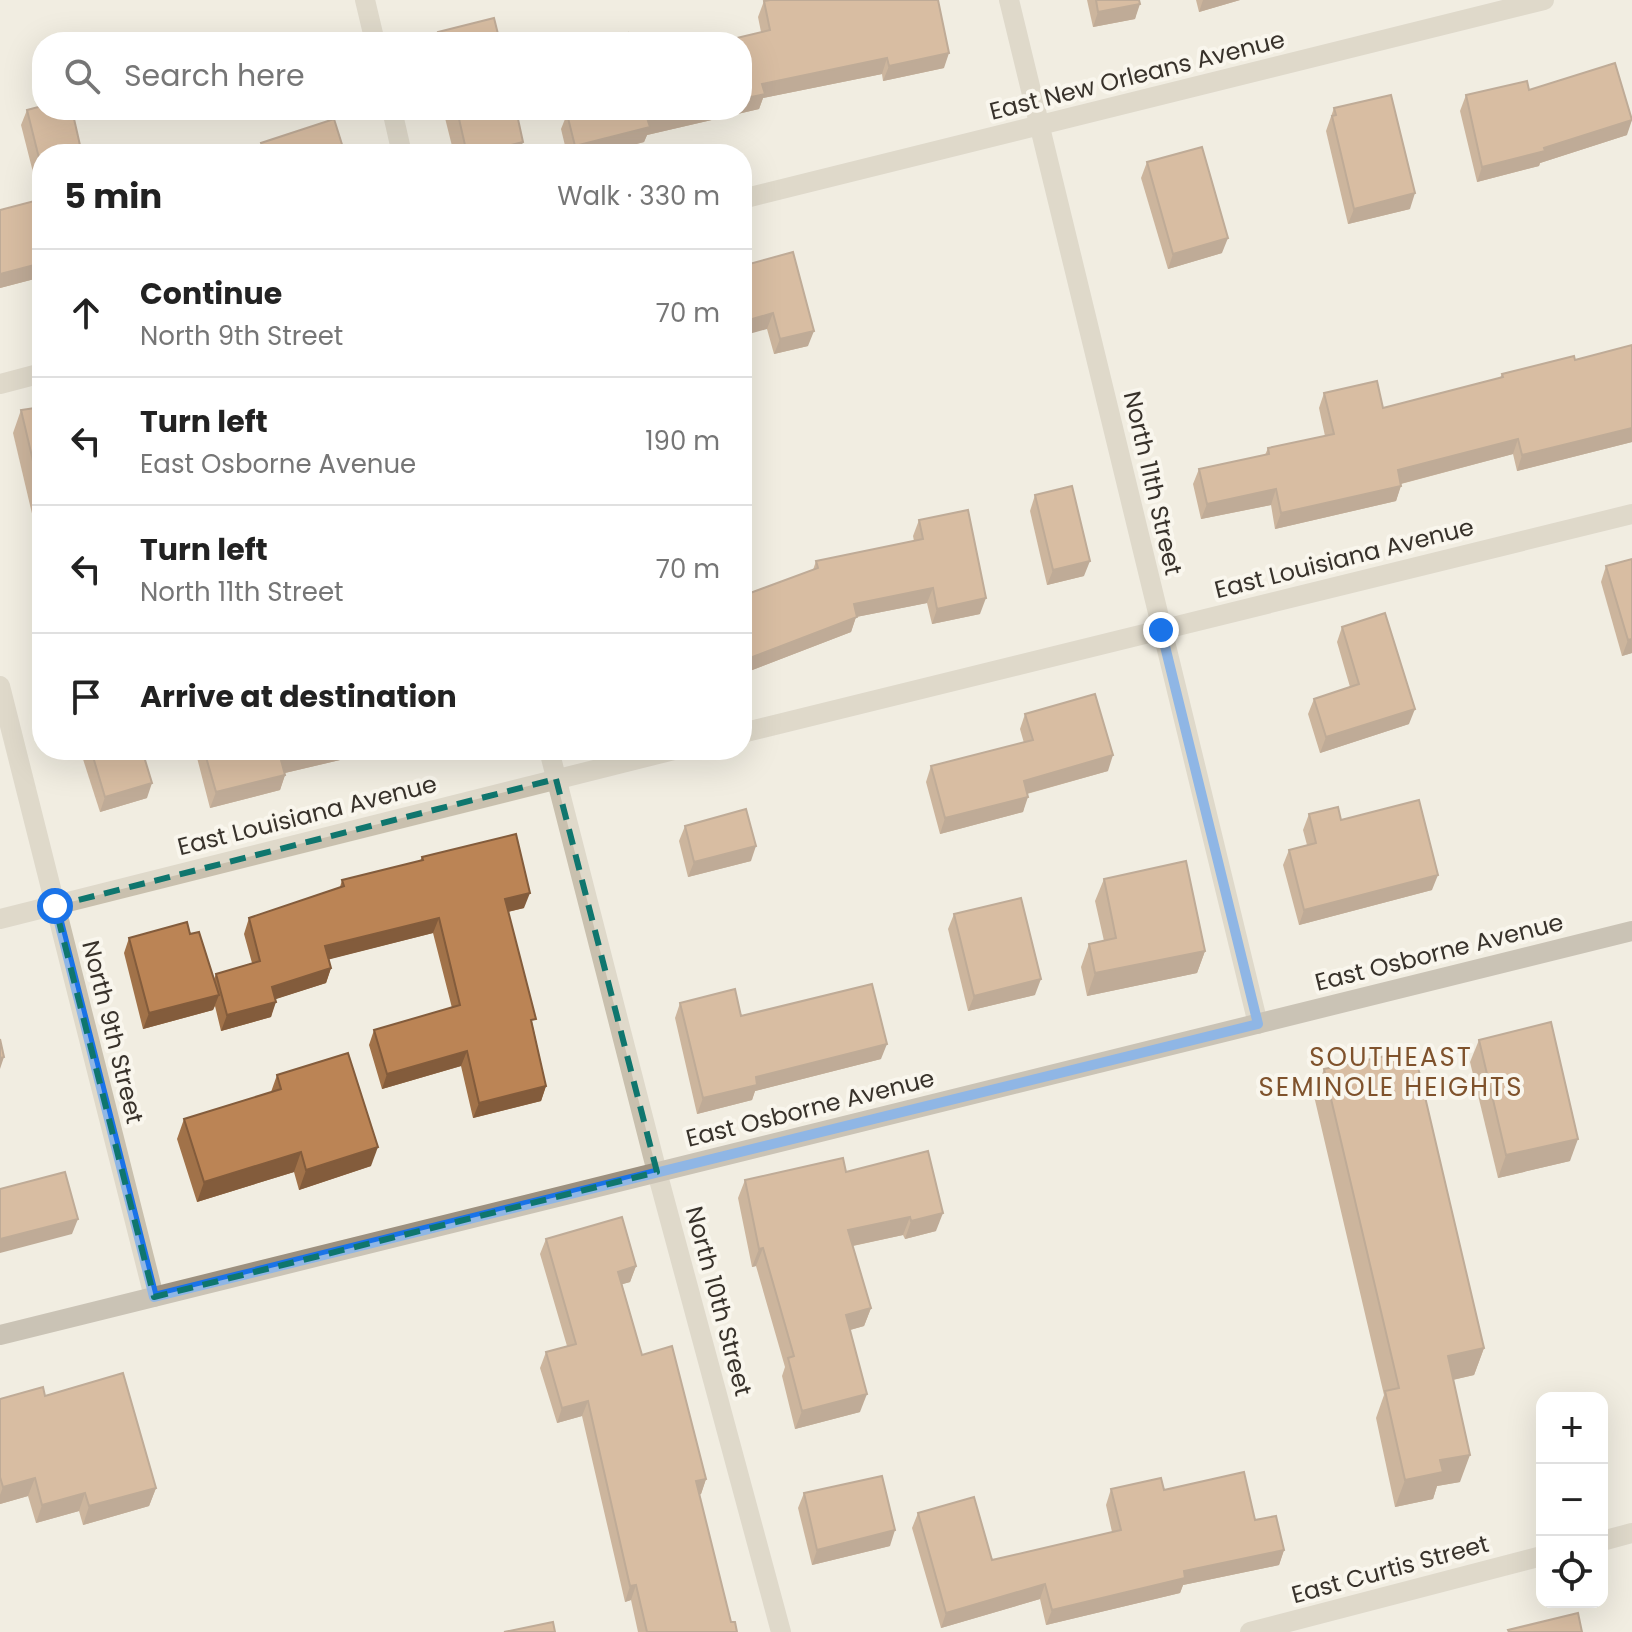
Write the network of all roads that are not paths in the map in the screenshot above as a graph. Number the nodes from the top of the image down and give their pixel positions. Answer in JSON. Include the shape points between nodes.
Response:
{"nodes":[{"id":1,"x":365,"y":0,"type":"edge"},
{"id":2,"x":1009,"y":0,"type":"edge"},
{"id":3,"x":1544,"y":0,"type":"edge"},
{"id":4,"x":373,"y":32,"type":"edge"},
{"id":5,"x":394,"y":120,"type":"edge"},
{"id":6,"x":1041,"y":125,"type":"junction"},
{"id":7,"x":400,"y":144,"type":"edge"},
{"id":8,"x":752,"y":197,"type":"edge"},
{"id":9,"x":32,"y":376,"type":"edge"},
{"id":10,"x":0,"y":384,"type":"edge"},
{"id":11,"x":1632,"y":514,"type":"edge"},
{"id":12,"x":1161,"y":630,"type":"junction"},
{"id":13,"x":0,"y":686,"type":"edge"},
{"id":14,"x":752,"y":731,"type":"edge"},
{"id":15,"x":551,"y":760,"type":"edge"},
{"id":16,"x":633,"y":760,"type":"edge"},
{"id":17,"x":556,"y":779,"type":"junction"},
{"id":18,"x":55,"y":906,"type":"junction"},
{"id":19,"x":0,"y":919,"type":"edge"},
{"id":20,"x":1632,"y":931,"type":"edge"},
{"id":21,"x":1258,"y":1024,"type":"junction"},
{"id":22,"x":657,"y":1172,"type":"junction"},
{"id":23,"x":154,"y":1297,"type":"junction"},
{"id":24,"x":0,"y":1335,"type":"edge"},
{"id":25,"x":1632,"y":1533,"type":"edge"},
{"id":26,"x":1608,"y":1539,"type":"edge"},
{"id":27,"x":1536,"y":1558,"type":"edge"},
{"id":28,"x":781,"y":1632,"type":"edge"},
{"id":29,"x":1250,"y":1632,"type":"edge"}],
"edges":[{"from":1,"to":4,"type":"street"},
{"from":2,"to":6,"type":"street","name":"North 11th Street"},
{"from":3,"to":6,"type":"street","name":"East New Orleans Avenue"},
{"from":5,"to":7,"type":"street"},
{"from":6,"to":8,"type":"street","name":"East New Orleans Avenue"},
{"from":6,"to":12,"type":"street","name":"North 11th Street"},
{"from":9,"to":10,"type":"street"},
{"from":11,"to":12,"type":"street","name":"East Louisiana Avenue"},
{"from":12,"to":14,"type":"street","name":"East Louisiana Avenue"},
{"from":12,"to":21,"type":"street","name":"North 11th Street"},
{"from":13,"to":18,"type":"street","name":"North 9th Street"},
{"from":15,"to":17,"type":"street","name":"North 10th Street"},
{"from":16,"to":17,"type":"street","name":"East Louisiana Avenue"},
{"from":17,"to":18,"type":"street","name":"East Louisiana Avenue"},
{"from":17,"to":22,"type":"street","name":"North 10th Street"},
{"from":18,"to":19,"type":"street","name":"East Louisiana Avenue"},
{"from":18,"to":23,"type":"street","name":"North 9th Street"},
{"from":20,"to":21,"type":"street","name":"East Osborne Avenue"},
{"from":21,"to":22,"type":"street","name":"East Osborne Avenue"},
{"from":22,"to":23,"type":"street","name":"East Osborne Avenue"},
{"from":22,"to":28,"type":"street","name":"North 10th Street"},
{"from":23,"to":24,"type":"street","name":"East Osborne Avenue"},
{"from":25,"to":26,"type":"street"},
{"from":27,"to":29,"type":"street","name":"East Curtis Street"}]}
